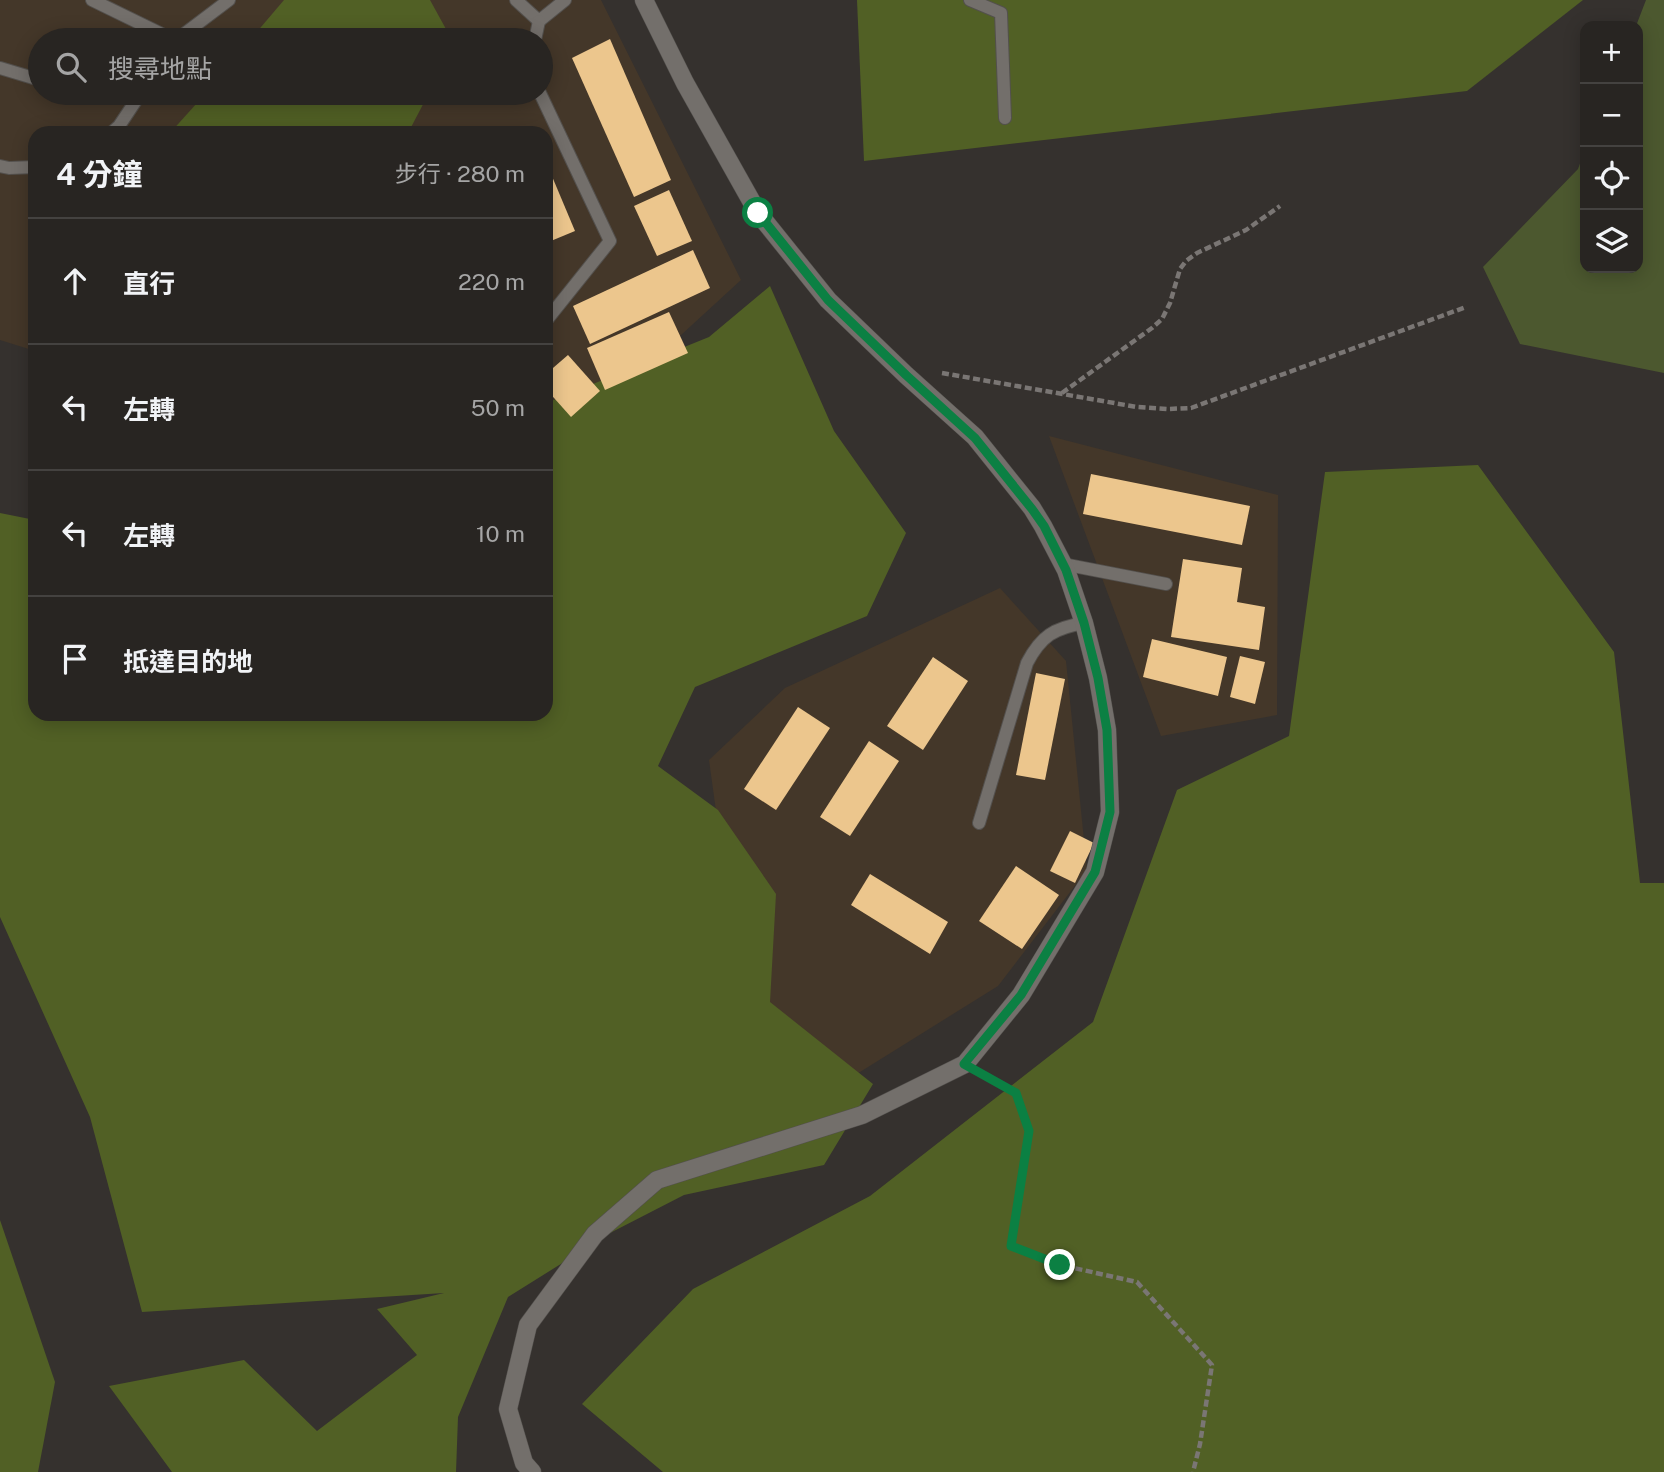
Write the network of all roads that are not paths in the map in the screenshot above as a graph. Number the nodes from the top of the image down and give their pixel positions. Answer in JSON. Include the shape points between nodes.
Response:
{"nodes":[{"id":1,"x":92,"y":0,"type":"edge"},
{"id":2,"x":229,"y":0,"type":"edge"},
{"id":3,"x":516,"y":0,"type":"edge"},
{"id":4,"x":565,"y":0,"type":"edge"},
{"id":5,"x":644,"y":0,"type":"edge"},
{"id":6,"x":970,"y":0,"type":"edge"},
{"id":7,"x":539,"y":21,"type":"junction"},
{"id":8,"x":150,"y":28,"type":"edge"},
{"id":9,"x":191,"y":28,"type":"edge"},
{"id":10,"x":538,"y":28,"type":"edge"},
{"id":11,"x":0,"y":68,"type":"edge"},
{"id":12,"x":28,"y":76,"type":"edge"},
{"id":13,"x":133,"y":105,"type":"edge"},
{"id":14,"x":546,"y":105,"type":"edge"},
{"id":15,"x":1005,"y":118,"type":"dead end"},
{"id":16,"x":119,"y":126,"type":"edge"},
{"id":17,"x":0,"y":166,"type":"edge"},
{"id":18,"x":28,"y":168,"type":"edge"},
{"id":19,"x":553,"y":312,"type":"edge"},
{"id":20,"x":1063,"y":565,"type":"junction"},
{"id":21,"x":1166,"y":584,"type":"dead end"},
{"id":22,"x":1084,"y":623,"type":"junction"},
{"id":23,"x":979,"y":823,"type":"dead end"},
{"id":24,"x":532,"y":1472,"type":"edge"}],
"edges":[{"from":1,"to":8,"type":"lane"},
{"from":2,"to":9,"type":"lane"},
{"from":3,"to":7,"type":"lane"},
{"from":4,"to":7,"type":"lane"},
{"from":5,"to":20,"type":"street","via":[[758,213],[828,300],[975,438],[1044,526]]},
{"from":6,"to":15,"type":"lane","via":[[1001,13]]},
{"from":7,"to":10,"type":"lane"},
{"from":11,"to":12,"type":"lane"},
{"from":13,"to":16,"type":"lane"},
{"from":14,"to":19,"type":"lane","via":[[610,241]]},
{"from":17,"to":18,"type":"lane"},
{"from":20,"to":21,"type":"lane"},
{"from":20,"to":22,"type":"street"},
{"from":22,"to":23,"type":"lane","via":[[1047,636],[1031,655]]},
{"from":22,"to":24,"type":"street","via":[[1107,730],[1110,812],[1095,872],[1021,995],[964,1064],[862,1115],[657,1180],[595,1234],[528,1325],[508,1409],[524,1463]]}]}
